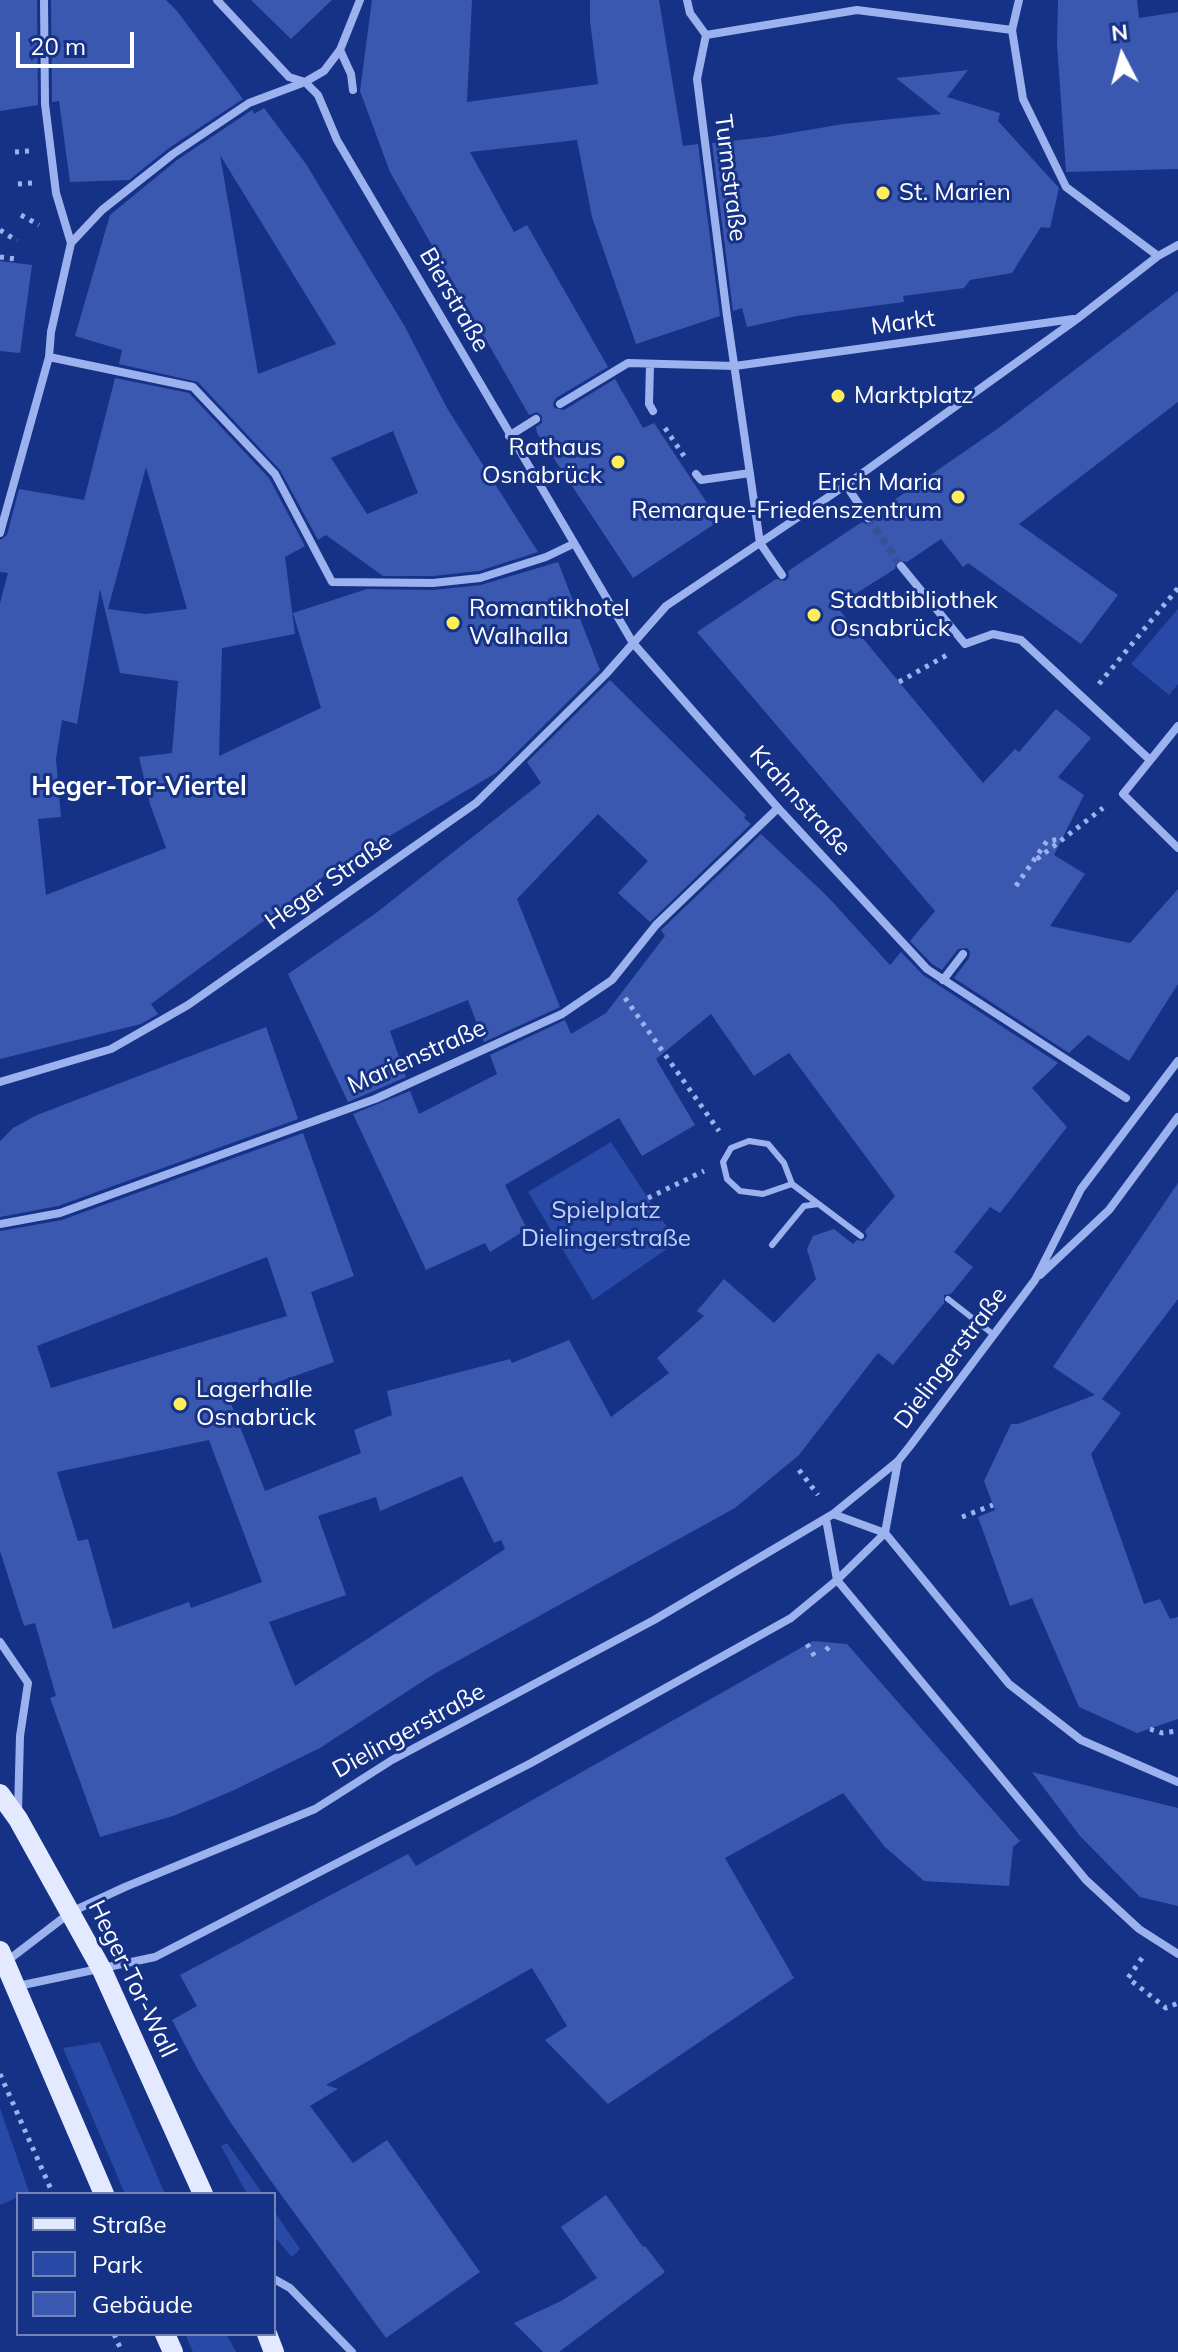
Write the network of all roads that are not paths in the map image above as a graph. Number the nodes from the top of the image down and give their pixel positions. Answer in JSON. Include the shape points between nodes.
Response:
{"nodes":[{"id":1,"x":44,"y":0,"type":"edge"},
{"id":2,"x":217,"y":0,"type":"edge"},
{"id":3,"x":360,"y":0,"type":"edge"},
{"id":4,"x":687,"y":0,"type":"edge"},
{"id":5,"x":1019,"y":0,"type":"edge"},
{"id":6,"x":1012,"y":30,"type":"junction"},
{"id":7,"x":706,"y":35,"type":"junction"},
{"id":8,"x":340,"y":50,"type":"junction"},
{"id":9,"x":305,"y":82,"type":"junction"},
{"id":10,"x":353,"y":90,"type":"dead end"},
{"id":11,"x":268,"y":96,"type":"junction"},
{"id":12,"x":274,"y":106,"type":"dead end"},
{"id":13,"x":71,"y":243,"type":"junction"},
{"id":14,"x":1178,"y":245,"type":"edge"},
{"id":15,"x":1158,"y":256,"type":"junction"},
{"id":16,"x":1077,"y":319,"type":"junction"},
{"id":17,"x":49,"y":357,"type":"junction"},
{"id":18,"x":650,"y":364,"type":"junction"},
{"id":19,"x":735,"y":366,"type":"junction"},
{"id":20,"x":560,"y":404,"type":"dead end"},
{"id":21,"x":653,"y":411,"type":"dead end"},
{"id":22,"x":536,"y":419,"type":"dead end"},
{"id":23,"x":509,"y":436,"type":"junction"},
{"id":24,"x":750,"y":473,"type":"junction"},
{"id":25,"x":696,"y":474,"type":"dead end"},
{"id":26,"x":846,"y":485,"type":"junction"},
{"id":27,"x":868,"y":518,"type":"tunnel mouth"},
{"id":28,"x":0,"y":533,"type":"edge"},
{"id":29,"x":760,"y":543,"type":"junction"},
{"id":30,"x":573,"y":544,"type":"junction"},
{"id":31,"x":901,"y":566,"type":"tunnel mouth"},
{"id":32,"x":782,"y":575,"type":"dead end"},
{"id":33,"x":633,"y":643,"type":"junction"},
{"id":34,"x":1178,"y":726,"type":"edge"},
{"id":35,"x":1150,"y":760,"type":"junction"},
{"id":36,"x":778,"y":808,"type":"junction"},
{"id":37,"x":1178,"y":848,"type":"edge"},
{"id":38,"x":963,"y":954,"type":"dead end"},
{"id":39,"x":943,"y":980,"type":"junction"},
{"id":40,"x":1178,"y":1061,"type":"edge"},
{"id":41,"x":0,"y":1082,"type":"edge"},
{"id":42,"x":1126,"y":1098,"type":"dead end"},
{"id":43,"x":1178,"y":1117,"type":"edge"},
{"id":44,"x":792,"y":1184,"type":"junction"},
{"id":45,"x":818,"y":1204,"type":"junction"},
{"id":46,"x":0,"y":1224,"type":"edge"},
{"id":47,"x":861,"y":1236,"type":"dead end"},
{"id":48,"x":772,"y":1245,"type":"dead end"},
{"id":49,"x":1035,"y":1280,"type":"junction"},
{"id":50,"x":948,"y":1299,"type":"dead end"},
{"id":51,"x":994,"y":1335,"type":"junction"},
{"id":52,"x":898,"y":1461,"type":"junction"},
{"id":53,"x":830,"y":1517,"type":"junction"},
{"id":54,"x":885,"y":1533,"type":"junction"},
{"id":55,"x":837,"y":1580,"type":"junction"},
{"id":56,"x":0,"y":1642,"type":"edge"},
{"id":57,"x":1178,"y":1782,"type":"edge"},
{"id":58,"x":0,"y":1794,"type":"edge"},
{"id":59,"x":18,"y":1819,"type":"junction"},
{"id":60,"x":71,"y":1912,"type":"junction"},
{"id":61,"x":1178,"y":1954,"type":"edge"},
{"id":62,"x":3,"y":1956,"type":"edge"},
{"id":63,"x":102,"y":1970,"type":"junction"},
{"id":64,"x":17,"y":1987,"type":"junction"},
{"id":65,"x":103,"y":2192,"type":"edge"},
{"id":66,"x":202,"y":2192,"type":"edge"},
{"id":67,"x":276,"y":2280,"type":"edge"},
{"id":68,"x":352,"y":2352,"type":"edge"}],
"edges":[{"from":1,"to":13,"type":"street","via":[[45,104],[56,193]]},
{"from":2,"to":9,"type":"street","name":"Bierstraße","via":[[289,77]]},
{"from":3,"to":8,"type":"street"},
{"from":4,"to":7,"type":"street"},
{"from":5,"to":6,"type":"street"},
{"from":6,"to":7,"type":"street","via":[[857,10]]},
{"from":6,"to":15,"type":"street","via":[[1023,99],[1066,187]]},
{"from":7,"to":19,"type":"street","name":"Turmstraße","via":[[697,79]]},
{"from":8,"to":9,"type":"street","via":[[324,71]]},
{"from":8,"to":10,"type":"street"},
{"from":9,"to":11,"type":"street"},
{"from":9,"to":23,"type":"street","name":"Bierstraße","via":[[318,95],[337,140]]},
{"from":11,"to":12,"type":"street"},
{"from":11,"to":13,"type":"street","via":[[173,154],[102,210]]},
{"from":13,"to":17,"type":"street"},
{"from":14,"to":15,"type":"street"},
{"from":15,"to":16,"type":"street"},
{"from":16,"to":19,"type":"street","name":"Markt"},
{"from":16,"to":26,"type":"street"},
{"from":17,"to":28,"type":"street"},
{"from":17,"to":30,"type":"street","via":[[193,387],[275,474],[332,582],[480,578]]},
{"from":18,"to":19,"type":"street","name":"Markt"},
{"from":18,"to":20,"type":"street","name":"Markt","via":[[628,363]]},
{"from":18,"to":21,"type":"street"},
{"from":19,"to":24,"type":"street"},
{"from":22,"to":23,"type":"street"},
{"from":23,"to":30,"type":"street","name":"Bierstraße"},
{"from":24,"to":25,"type":"street","via":[[701,480]]},
{"from":24,"to":29,"type":"street"},
{"from":26,"to":27,"type":"street"},
{"from":26,"to":29,"type":"street"},
{"from":29,"to":32,"type":"street"},
{"from":29,"to":33,"type":"street","via":[[666,606]]},
{"from":30,"to":33,"type":"street","name":"Bierstraße"},
{"from":31,"to":35,"type":"street","via":[[965,644],[993,634],[1021,640]]},
{"from":33,"to":36,"type":"street","name":"Krahnstraße"},
{"from":33,"to":41,"type":"street","name":"Heger Straße","via":[[476,803],[188,1005],[111,1049]]},
{"from":34,"to":35,"type":"street"},
{"from":35,"to":37,"type":"street","via":[[1123,794]]},
{"from":36,"to":39,"type":"street","name":"Krahnstraße"},
{"from":36,"to":46,"type":"street","name":"Marienstraße","via":[[656,925],[612,980],[562,1014],[375,1099],[60,1213]]},
{"from":38,"to":39,"type":"street"},
{"from":39,"to":42,"type":"street","name":"Krahnstraße"},
{"from":40,"to":49,"type":"street","name":"Dielingerstraße","via":[[1081,1189]]},
{"from":43,"to":49,"type":"street","name":"Dielingerstraße","via":[[1109,1210]]},
{"from":44,"to":44,"type":"lane","via":[[768,1144],[749,1141],[731,1148],[723,1162],[727,1179],[740,1191],[763,1194]]},
{"from":44,"to":45,"type":"lane"},
{"from":45,"to":47,"type":"lane"},
{"from":45,"to":48,"type":"lane","via":[[804,1206]]},
{"from":49,"to":51,"type":"street","name":"Dielingerstraße"},
{"from":50,"to":51,"type":"lane"},
{"from":51,"to":52,"type":"street","name":"Dielingerstraße"},
{"from":52,"to":53,"type":"street","name":"Dielingerstraße"},
{"from":52,"to":54,"type":"street","name":"Dielingerstraße"},
{"from":53,"to":54,"type":"street"},
{"from":53,"to":55,"type":"street"},
{"from":53,"to":60,"type":"street","name":"Dielingerstraße","via":[[654,1620],[392,1760],[315,1809]]},
{"from":54,"to":55,"type":"street"},
{"from":54,"to":57,"type":"street","via":[[1009,1684],[1081,1740]]},
{"from":55,"to":61,"type":"street","via":[[1086,1880],[1139,1929]]},
{"from":55,"to":63,"type":"street","via":[[791,1618],[531,1763],[155,1957]]},
{"from":56,"to":59,"type":"street","via":[[28,1683],[20,1736]]},
{"from":58,"to":59,"type":"main road","name":"Heger-Tor-Wall"},
{"from":59,"to":60,"type":"main road","name":"Heger-Tor-Wall"},
{"from":60,"to":62,"type":"street","name":"Dielingerstraße"},
{"from":60,"to":63,"type":"main road","name":"Heger-Tor-Wall"},
{"from":62,"to":64,"type":"main road"},
{"from":63,"to":64,"type":"street"},
{"from":63,"to":66,"type":"main road","name":"Heger-Tor-Wall"},
{"from":64,"to":65,"type":"main road"},
{"from":67,"to":68,"type":"street"}]}
